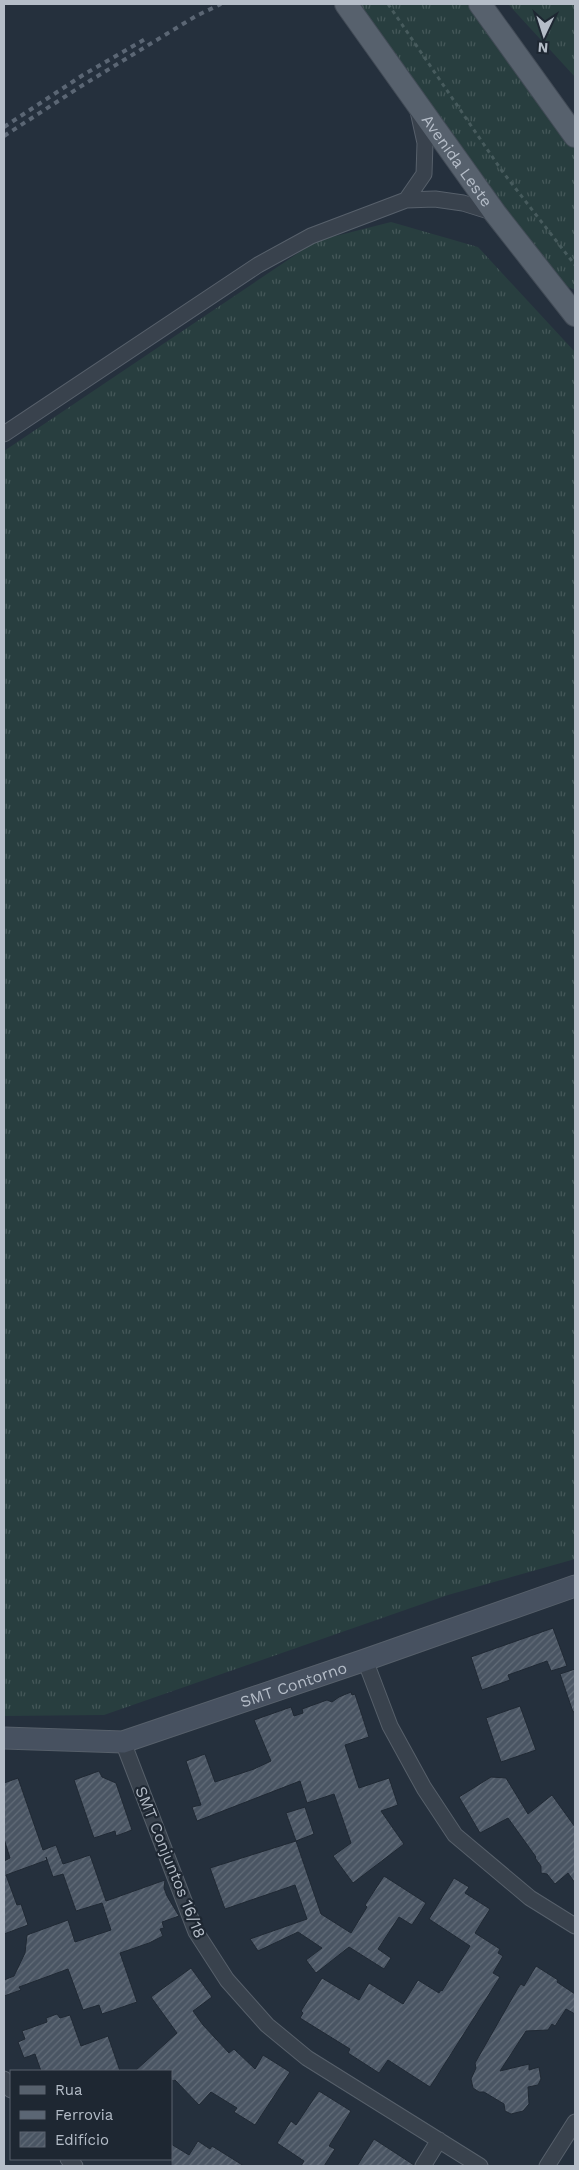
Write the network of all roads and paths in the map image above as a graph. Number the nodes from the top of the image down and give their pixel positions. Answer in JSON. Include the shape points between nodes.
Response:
{"nodes":[{"id":1,"x":346,"y":4,"type":"edge"},
{"id":2,"x":388,"y":4,"type":"edge"},
{"id":3,"x":480,"y":4,"type":"edge"},
{"id":4,"x":416,"y":100,"type":"junction"},
{"id":5,"x":575,"y":136,"type":"edge"},
{"id":6,"x":406,"y":200,"type":"junction"},
{"id":7,"x":495,"y":213,"type":"junction"},
{"id":8,"x":575,"y":265,"type":"edge"},
{"id":9,"x":544,"y":278,"type":"junction"},
{"id":10,"x":575,"y":292,"type":"edge"},
{"id":11,"x":575,"y":315,"type":"edge"},
{"id":12,"x":4,"y":434,"type":"edge"},
{"id":13,"x":575,"y":1586,"type":"edge"},
{"id":14,"x":365,"y":1660,"type":"junction"},
{"id":15,"x":4,"y":1738,"type":"edge"},
{"id":16,"x":123,"y":1742,"type":"junction"},
{"id":17,"x":575,"y":1926,"type":"edge"},
{"id":18,"x":575,"y":2122,"type":"edge"},
{"id":19,"x":440,"y":2140,"type":"junction"},
{"id":20,"x":423,"y":2166,"type":"edge"},
{"id":21,"x":480,"y":2166,"type":"edge"},
{"id":22,"x":547,"y":2166,"type":"edge"}],
"edges":[{"from":1,"to":4,"type":"main road","name":"Avenida Leste"},
{"from":2,"to":8,"type":"path","via":[[502,171]]},
{"from":3,"to":5,"type":"main road"},
{"from":4,"to":6,"type":"street","via":[[425,143],[424,174]]},
{"from":4,"to":7,"type":"main road","name":"Avenida Leste"},
{"from":6,"to":7,"type":"street","via":[[444,200]]},
{"from":6,"to":12,"type":"street","via":[[311,236],[258,265]]},
{"from":7,"to":9,"type":"main road","name":"Avenida Leste"},
{"from":9,"to":10,"type":"main road"},
{"from":9,"to":11,"type":"main road","name":"Avenida Leste"},
{"from":13,"to":14,"type":"street","name":"SMT Contorno"},
{"from":14,"to":16,"type":"street","name":"SMT Contorno"},
{"from":14,"to":17,"type":"street","via":[[390,1726],[424,1788],[455,1835],[530,1898]]},
{"from":15,"to":16,"type":"street","name":"SMT Contorno"},
{"from":16,"to":19,"type":"street","name":"SMT Conjuntos 16/18","via":[[196,1932],[227,1980],[267,2025],[306,2058]]},
{"from":18,"to":22,"type":"street"},
{"from":19,"to":20,"type":"street"},
{"from":19,"to":21,"type":"street","name":"SMT Conjuntos 16/18"}]}
